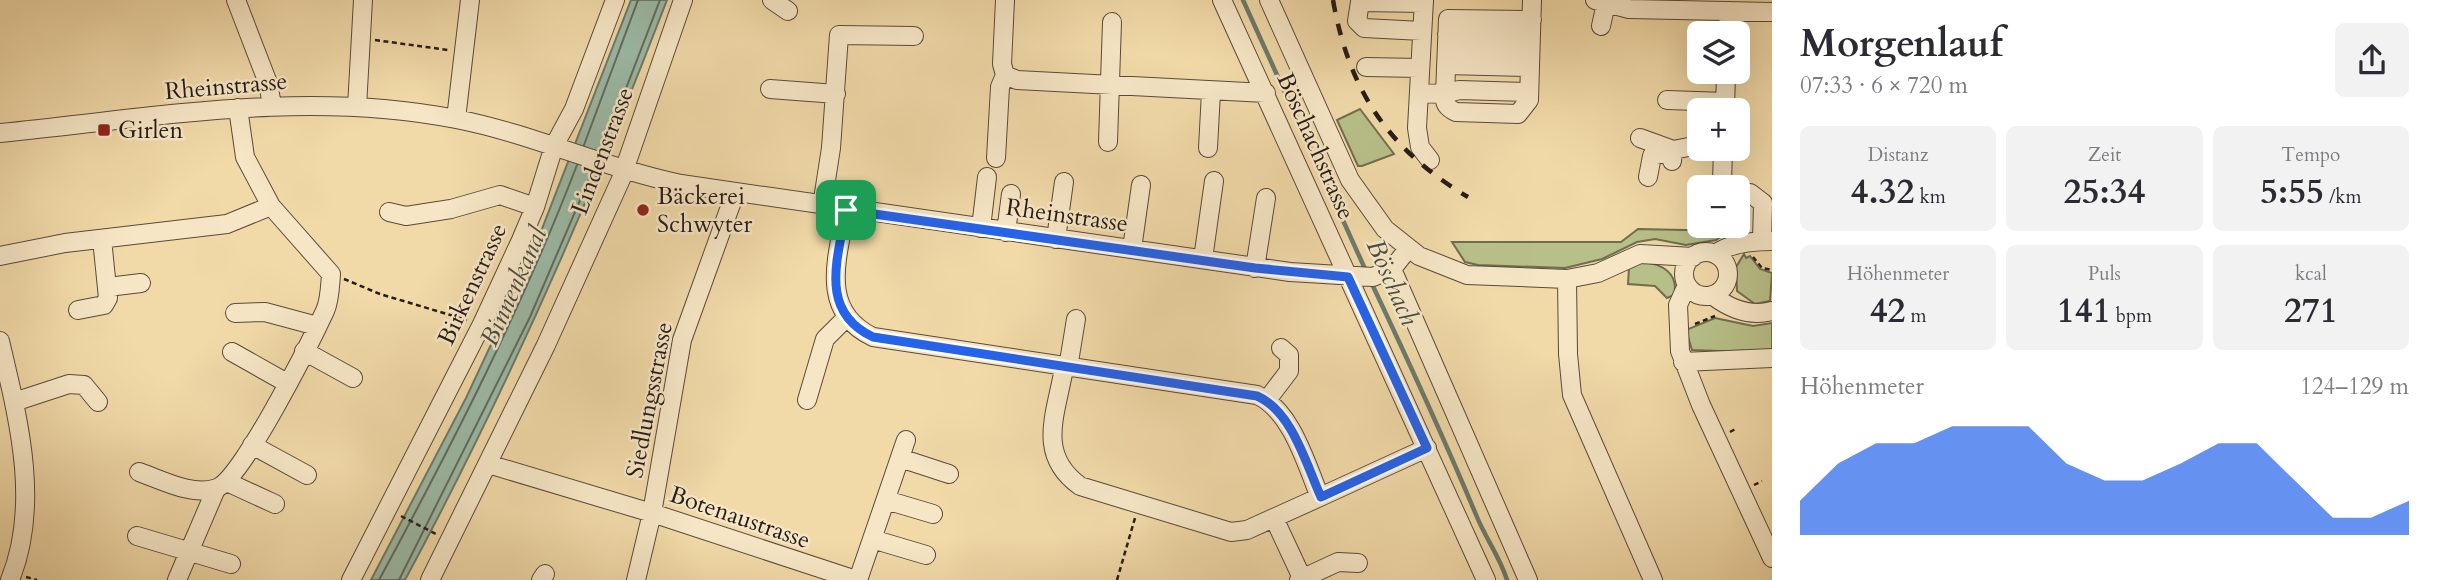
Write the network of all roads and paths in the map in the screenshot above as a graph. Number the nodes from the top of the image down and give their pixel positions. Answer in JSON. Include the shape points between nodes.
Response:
{"nodes":[{"id":1,"x":236,"y":0,"type":"edge"},
{"id":2,"x":363,"y":0,"type":"edge"},
{"id":3,"x":470,"y":0,"type":"edge"},
{"id":4,"x":615,"y":0,"type":"edge"},
{"id":5,"x":683,"y":0,"type":"edge"},
{"id":6,"x":772,"y":0,"type":"edge"},
{"id":7,"x":1005,"y":0,"type":"edge"},
{"id":8,"x":1222,"y":0,"type":"edge"},
{"id":9,"x":1269,"y":0,"type":"edge"},
{"id":10,"x":1532,"y":0,"type":"edge"},
{"id":11,"x":1424,"y":1,"type":"edge"},
{"id":12,"x":1601,"y":1,"type":"edge"},
{"id":13,"x":1695,"y":5,"type":"edge"},
{"id":14,"x":1763,"y":8,"type":"edge"},
{"id":15,"x":788,"y":10,"type":"dead end"},
{"id":16,"x":1729,"y":11,"type":"junction"},
{"id":17,"x":1729,"y":21,"type":"edge"},
{"id":18,"x":1112,"y":22,"type":"dead end"},
{"id":19,"x":1601,"y":26,"type":"dead end"},
{"id":20,"x":1422,"y":31,"type":"junction"},
{"id":21,"x":914,"y":36,"type":"dead end"},
{"id":22,"x":361,"y":39,"type":"junction"},
{"id":23,"x":1531,"y":43,"type":"junction"},
{"id":24,"x":1447,"y":49,"type":"junction"},
{"id":25,"x":465,"y":52,"type":"junction"},
{"id":26,"x":1366,"y":67,"type":"dead end"},
{"id":27,"x":1420,"y":68,"type":"junction"},
{"id":28,"x":1005,"y":75,"type":"junction"},
{"id":29,"x":1110,"y":87,"type":"junction"},
{"id":30,"x":770,"y":89,"type":"dead end"},
{"id":31,"x":1211,"y":92,"type":"junction"},
{"id":32,"x":1266,"y":93,"type":"junction"},
{"id":33,"x":1419,"y":93,"type":"junction"},
{"id":34,"x":836,"y":94,"type":"junction"},
{"id":35,"x":1445,"y":94,"type":"junction"},
{"id":36,"x":1667,"y":100,"type":"dead end"},
{"id":37,"x":1687,"y":102,"type":"edge"},
{"id":38,"x":272,"y":105,"type":"junction"},
{"id":39,"x":357,"y":107,"type":"junction"},
{"id":40,"x":238,"y":108,"type":"junction"},
{"id":41,"x":456,"y":119,"type":"junction"},
{"id":42,"x":0,"y":133,"type":"edge"},
{"id":43,"x":1640,"y":138,"type":"dead end"},
{"id":44,"x":1108,"y":142,"type":"dead end"},
{"id":45,"x":559,"y":148,"type":"junction"},
{"id":46,"x":1208,"y":148,"type":"dead end"},
{"id":47,"x":1687,"y":150,"type":"edge"},
{"id":48,"x":1672,"y":156,"type":"junction"},
{"id":49,"x":996,"y":158,"type":"dead end"},
{"id":50,"x":1430,"y":160,"type":"dead end"},
{"id":51,"x":619,"y":169,"type":"junction"},
{"id":52,"x":987,"y":177,"type":"dead end"},
{"id":53,"x":1648,"y":177,"type":"dead end"},
{"id":54,"x":1214,"y":181,"type":"dead end"},
{"id":55,"x":1064,"y":183,"type":"dead end"},
{"id":56,"x":1141,"y":185,"type":"dead end"},
{"id":57,"x":735,"y":193,"type":"junction"},
{"id":58,"x":1750,"y":193,"type":"edge"},
{"id":59,"x":1011,"y":194,"type":"dead end"},
{"id":60,"x":1266,"y":198,"type":"dead end"},
{"id":61,"x":271,"y":206,"type":"junction"},
{"id":62,"x":822,"y":206,"type":"junction"},
{"id":63,"x":535,"y":207,"type":"junction"},
{"id":64,"x":846,"y":210,"type":"junction"},
{"id":65,"x":389,"y":212,"type":"dead end"},
{"id":66,"x":981,"y":229,"type":"junction"},
{"id":67,"x":1006,"y":232,"type":"junction"},
{"id":68,"x":102,"y":239,"type":"junction"},
{"id":69,"x":1056,"y":239,"type":"junction"},
{"id":70,"x":1756,"y":245,"type":"edge"},
{"id":71,"x":1132,"y":249,"type":"junction"},
{"id":72,"x":1408,"y":249,"type":"junction"},
{"id":73,"x":1660,"y":253,"type":"junction"},
{"id":74,"x":1715,"y":254,"type":"junction"},
{"id":75,"x":0,"y":256,"type":"edge"},
{"id":76,"x":1693,"y":257,"type":"junction"},
{"id":77,"x":1203,"y":259,"type":"junction"},
{"id":78,"x":1255,"y":268,"type":"junction"},
{"id":79,"x":1772,"y":270,"type":"edge"},
{"id":80,"x":1389,"y":272,"type":"junction"},
{"id":81,"x":331,"y":274,"type":"junction"},
{"id":82,"x":1728,"y":275,"type":"junction"},
{"id":83,"x":1352,"y":277,"type":"junction"},
{"id":84,"x":1567,"y":279,"type":"junction"},
{"id":85,"x":1686,"y":280,"type":"junction"},
{"id":86,"x":141,"y":284,"type":"dead end"},
{"id":87,"x":108,"y":287,"type":"junction"},
{"id":88,"x":1709,"y":296,"type":"junction"},
{"id":89,"x":78,"y":310,"type":"dead end"},
{"id":90,"x":1772,"y":311,"type":"edge"},
{"id":91,"x":1751,"y":312,"type":"junction"},
{"id":92,"x":235,"y":313,"type":"dead end"},
{"id":93,"x":1724,"y":315,"type":"dead end"},
{"id":94,"x":846,"y":318,"type":"junction"},
{"id":95,"x":1076,"y":319,"type":"dead end"},
{"id":96,"x":1681,"y":321,"type":"junction"},
{"id":97,"x":475,"y":322,"type":"dead end"},
{"id":98,"x":317,"y":326,"type":"junction"},
{"id":99,"x":0,"y":341,"type":"edge"},
{"id":100,"x":1281,"y":348,"type":"dead end"},
{"id":101,"x":304,"y":351,"type":"junction"},
{"id":102,"x":232,"y":352,"type":"dead end"},
{"id":103,"x":1772,"y":358,"type":"edge"},
{"id":104,"x":1683,"y":362,"type":"junction"},
{"id":105,"x":1066,"y":368,"type":"junction"},
{"id":106,"x":353,"y":378,"type":"dead end"},
{"id":107,"x":287,"y":383,"type":"junction"},
{"id":108,"x":807,"y":400,"type":"dead end"},
{"id":109,"x":1267,"y":400,"type":"junction"},
{"id":110,"x":14,"y":402,"type":"junction"},
{"id":111,"x":98,"y":402,"type":"dead end"},
{"id":112,"x":906,"y":440,"type":"dead end"},
{"id":113,"x":252,"y":445,"type":"junction"},
{"id":114,"x":1427,"y":448,"type":"junction"},
{"id":115,"x":900,"y":458,"type":"junction"},
{"id":116,"x":488,"y":464,"type":"junction"},
{"id":117,"x":139,"y":472,"type":"dead end"},
{"id":118,"x":949,"y":474,"type":"dead end"},
{"id":119,"x":307,"y":475,"type":"dead end"},
{"id":120,"x":221,"y":486,"type":"junction"},
{"id":121,"x":1321,"y":497,"type":"junction"},
{"id":122,"x":886,"y":500,"type":"junction"},
{"id":123,"x":275,"y":504,"type":"dead end"},
{"id":124,"x":1139,"y":505,"type":"junction"},
{"id":125,"x":652,"y":513,"type":"junction"},
{"id":126,"x":398,"y":514,"type":"dead end"},
{"id":127,"x":933,"y":514,"type":"dead end"},
{"id":128,"x":1273,"y":518,"type":"junction"},
{"id":129,"x":137,"y":536,"type":"dead end"},
{"id":130,"x":442,"y":537,"type":"dead end"},
{"id":131,"x":872,"y":539,"type":"junction"},
{"id":132,"x":189,"y":551,"type":"junction"},
{"id":133,"x":926,"y":555,"type":"dead end"},
{"id":134,"x":1772,"y":558,"type":"edge"},
{"id":135,"x":1358,"y":563,"type":"dead end"},
{"id":136,"x":231,"y":564,"type":"dead end"},
{"id":137,"x":819,"y":575,"type":"edge"},
{"id":138,"x":1301,"y":579,"type":"edge"},
{"id":139,"x":10,"y":580,"type":"edge"},
{"id":140,"x":177,"y":580,"type":"edge"},
{"id":141,"x":351,"y":580,"type":"edge"},
{"id":142,"x":429,"y":580,"type":"edge"},
{"id":143,"x":636,"y":580,"type":"edge"},
{"id":144,"x":857,"y":580,"type":"edge"},
{"id":145,"x":1117,"y":580,"type":"edge"},
{"id":146,"x":1486,"y":580,"type":"edge"},
{"id":147,"x":1528,"y":580,"type":"edge"},
{"id":148,"x":1653,"y":580,"type":"edge"}],
"edges":[{"from":1,"to":38,"type":"street"},
{"from":2,"to":22,"type":"street"},
{"from":3,"to":25,"type":"street"},
{"from":4,"to":45,"type":"street","name":"Birkenstrasse"},
{"from":5,"to":51,"type":"street","name":"Lindenstrasse"},
{"from":6,"to":15,"type":"street"},
{"from":7,"to":28,"type":"street"},
{"from":8,"to":32,"type":"street","name":"Böschachstrasse"},
{"from":9,"to":72,"type":"street","via":[[1350,180],[1385,229]]},
{"from":10,"to":23,"type":"street"},
{"from":11,"to":20,"type":"street"},
{"from":11,"to":20,"type":"street","via":[[1360,2],[1357,10],[1357,21],[1364,28]]},
{"from":12,"to":13,"type":"street","via":[[1629,9]]},
{"from":12,"to":19,"type":"street"},
{"from":13,"to":16,"type":"street"},
{"from":14,"to":16,"type":"street"},
{"from":16,"to":17,"type":"street"},
{"from":18,"to":29,"type":"street"},
{"from":20,"to":27,"type":"street"},
{"from":21,"to":34,"type":"street","via":[[839,35]]},
{"from":22,"to":25,"type":"path"},
{"from":22,"to":39,"type":"street"},
{"from":23,"to":24,"type":"street"},
{"from":23,"to":24,"type":"street","via":[[1448,19]]},
{"from":23,"to":35,"type":"street","via":[[1529,92],[1525,108],[1518,114],[1456,112],[1448,108]]},
{"from":24,"to":35,"type":"street"},
{"from":25,"to":41,"type":"street"},
{"from":26,"to":27,"type":"street"},
{"from":27,"to":33,"type":"street"},
{"from":28,"to":29,"type":"street","via":[[1017,80]]},
{"from":28,"to":49,"type":"street","via":[[1000,87]]},
{"from":29,"to":31,"type":"street"},
{"from":29,"to":44,"type":"street"},
{"from":30,"to":34,"type":"street"},
{"from":31,"to":32,"type":"street"},
{"from":31,"to":46,"type":"street"},
{"from":32,"to":83,"type":"street","name":"Böschachstrasse"},
{"from":33,"to":35,"type":"street"},
{"from":33,"to":50,"type":"street","via":[[1420,147]]},
{"from":34,"to":62,"type":"street"},
{"from":36,"to":37,"type":"street"},
{"from":38,"to":39,"type":"street","name":"Rheinstrasse"},
{"from":38,"to":40,"type":"street","name":"Rheinstrasse"},
{"from":39,"to":41,"type":"street","name":"Rheinstrasse"},
{"from":40,"to":42,"type":"street","name":"Rheinstrasse"},
{"from":40,"to":61,"type":"street","via":[[245,158]]},
{"from":41,"to":45,"type":"street","name":"Rheinstrasse"},
{"from":43,"to":48,"type":"street"},
{"from":45,"to":51,"type":"street","name":"Rheinstrasse"},
{"from":45,"to":63,"type":"street","name":"Birkenstrasse"},
{"from":47,"to":48,"type":"street"},
{"from":48,"to":53,"type":"street","via":[[1653,156]]},
{"from":51,"to":57,"type":"street","name":"Rheinstrasse"},
{"from":51,"to":116,"type":"street","name":"Lindenstrasse","via":[[546,345]]},
{"from":52,"to":66,"type":"street"},
{"from":54,"to":77,"type":"street"},
{"from":55,"to":69,"type":"street"},
{"from":56,"to":71,"type":"street"},
{"from":57,"to":62,"type":"street","name":"Rheinstrasse"},
{"from":57,"to":125,"type":"street","name":"Siedlungsstrasse","via":[[682,340]]},
{"from":58,"to":70,"type":"street","via":[[1763,203]]},
{"from":59,"to":67,"type":"street"},
{"from":60,"to":78,"type":"street"},
{"from":61,"to":68,"type":"street","via":[[227,223]]},
{"from":61,"to":81,"type":"street"},
{"from":62,"to":64,"type":"street","name":"Rheinstrasse"},
{"from":63,"to":65,"type":"street","via":[[500,195],[452,209],[406,216]]},
{"from":63,"to":141,"type":"street","name":"Birkenstrasse","via":[[482,324]]},
{"from":64,"to":66,"type":"street","name":"Rheinstrasse"},
{"from":64,"to":94,"type":"street","via":[[835,278]]},
{"from":66,"to":67,"type":"street","name":"Rheinstrasse"},
{"from":67,"to":69,"type":"street","name":"Rheinstrasse"},
{"from":68,"to":75,"type":"street"},
{"from":68,"to":87,"type":"street"},
{"from":69,"to":71,"type":"street","name":"Rheinstrasse"},
{"from":70,"to":74,"type":"street"},
{"from":70,"to":79,"type":"path","via":[[1762,268]]},
{"from":70,"to":82,"type":"street"},
{"from":71,"to":77,"type":"street","name":"Rheinstrasse"},
{"from":72,"to":80,"type":"street"},
{"from":72,"to":84,"type":"street","via":[[1467,275]]},
{"from":73,"to":76,"type":"street"},
{"from":73,"to":84,"type":"street","via":[[1640,254]]},
{"from":73,"to":85,"type":"street"},
{"from":74,"to":76,"type":"street"},
{"from":74,"to":82,"type":"street"},
{"from":76,"to":85,"type":"street"},
{"from":77,"to":78,"type":"street","name":"Rheinstrasse"},
{"from":78,"to":83,"type":"street","name":"Rheinstrasse"},
{"from":80,"to":83,"type":"street","name":"Rheinstrasse"},
{"from":80,"to":147,"type":"street"},
{"from":81,"to":97,"type":"path"},
{"from":81,"to":98,"type":"street","via":[[326,308]]},
{"from":82,"to":88,"type":"street","via":[[1722,290]]},
{"from":82,"to":91,"type":"street"},
{"from":83,"to":114,"type":"street","name":"Böschachstrasse"},
{"from":84,"to":148,"type":"street","via":[[1572,395]]},
{"from":85,"to":88,"type":"street"},
{"from":85,"to":96,"type":"street","via":[[1678,305]]},
{"from":86,"to":87,"type":"street"},
{"from":87,"to":89,"type":"street","via":[[104,305]]},
{"from":88,"to":91,"type":"street","via":[[1731,309]]},
{"from":88,"to":96,"type":"street"},
{"from":90,"to":91,"type":"street"},
{"from":92,"to":98,"type":"street","via":[[265,312]]},
{"from":93,"to":96,"type":"path"},
{"from":94,"to":105,"type":"street","via":[[873,337]]},
{"from":94,"to":108,"type":"street","via":[[825,339]]},
{"from":95,"to":105,"type":"street"},
{"from":96,"to":104,"type":"street","via":[[1678,339]]},
{"from":98,"to":101,"type":"street"},
{"from":99,"to":110,"type":"street"},
{"from":100,"to":109,"type":"street","via":[[1290,355],[1289,371]]},
{"from":101,"to":106,"type":"street"},
{"from":101,"to":107,"type":"street"},
{"from":102,"to":107,"type":"street"},
{"from":103,"to":104,"type":"street"},
{"from":104,"to":134,"type":"street"},
{"from":105,"to":109,"type":"street","via":[[1228,389]]},
{"from":105,"to":124,"type":"street","via":[[1052,437],[1054,458],[1063,473],[1080,486]]},
{"from":107,"to":113,"type":"street"},
{"from":109,"to":121,"type":"street","via":[[1292,435]]},
{"from":110,"to":111,"type":"street","via":[[69,384],[84,385]]},
{"from":110,"to":139,"type":"street","via":[[24,466],[24,515]]},
{"from":112,"to":115,"type":"street"},
{"from":113,"to":119,"type":"street"},
{"from":113,"to":120,"type":"street"},
{"from":114,"to":121,"type":"street"},
{"from":114,"to":146,"type":"street","name":"Böschachstrasse"},
{"from":115,"to":118,"type":"street"},
{"from":115,"to":122,"type":"street"},
{"from":116,"to":125,"type":"street","name":"Botenaustrasse"},
{"from":116,"to":142,"type":"street","name":"Lindenstrasse"},
{"from":117,"to":120,"type":"street","via":[[194,490]]},
{"from":120,"to":123,"type":"street"},
{"from":120,"to":132,"type":"street"},
{"from":121,"to":128,"type":"street"},
{"from":122,"to":127,"type":"street"},
{"from":122,"to":131,"type":"street"},
{"from":124,"to":128,"type":"street","via":[[1231,532]]},
{"from":124,"to":145,"type":"path"},
{"from":125,"to":137,"type":"street","name":"Botenaustrasse"},
{"from":125,"to":143,"type":"street","name":"Siedlungsstrasse"},
{"from":126,"to":130,"type":"path"},
{"from":128,"to":138,"type":"street"},
{"from":129,"to":132,"type":"street"},
{"from":131,"to":133,"type":"street"},
{"from":131,"to":144,"type":"street"},
{"from":132,"to":136,"type":"street"},
{"from":132,"to":140,"type":"street"},
{"from":135,"to":138,"type":"street","via":[[1338,562]]},
{"from":137,"to":144,"type":"street","name":"Botenaustrasse"}]}
